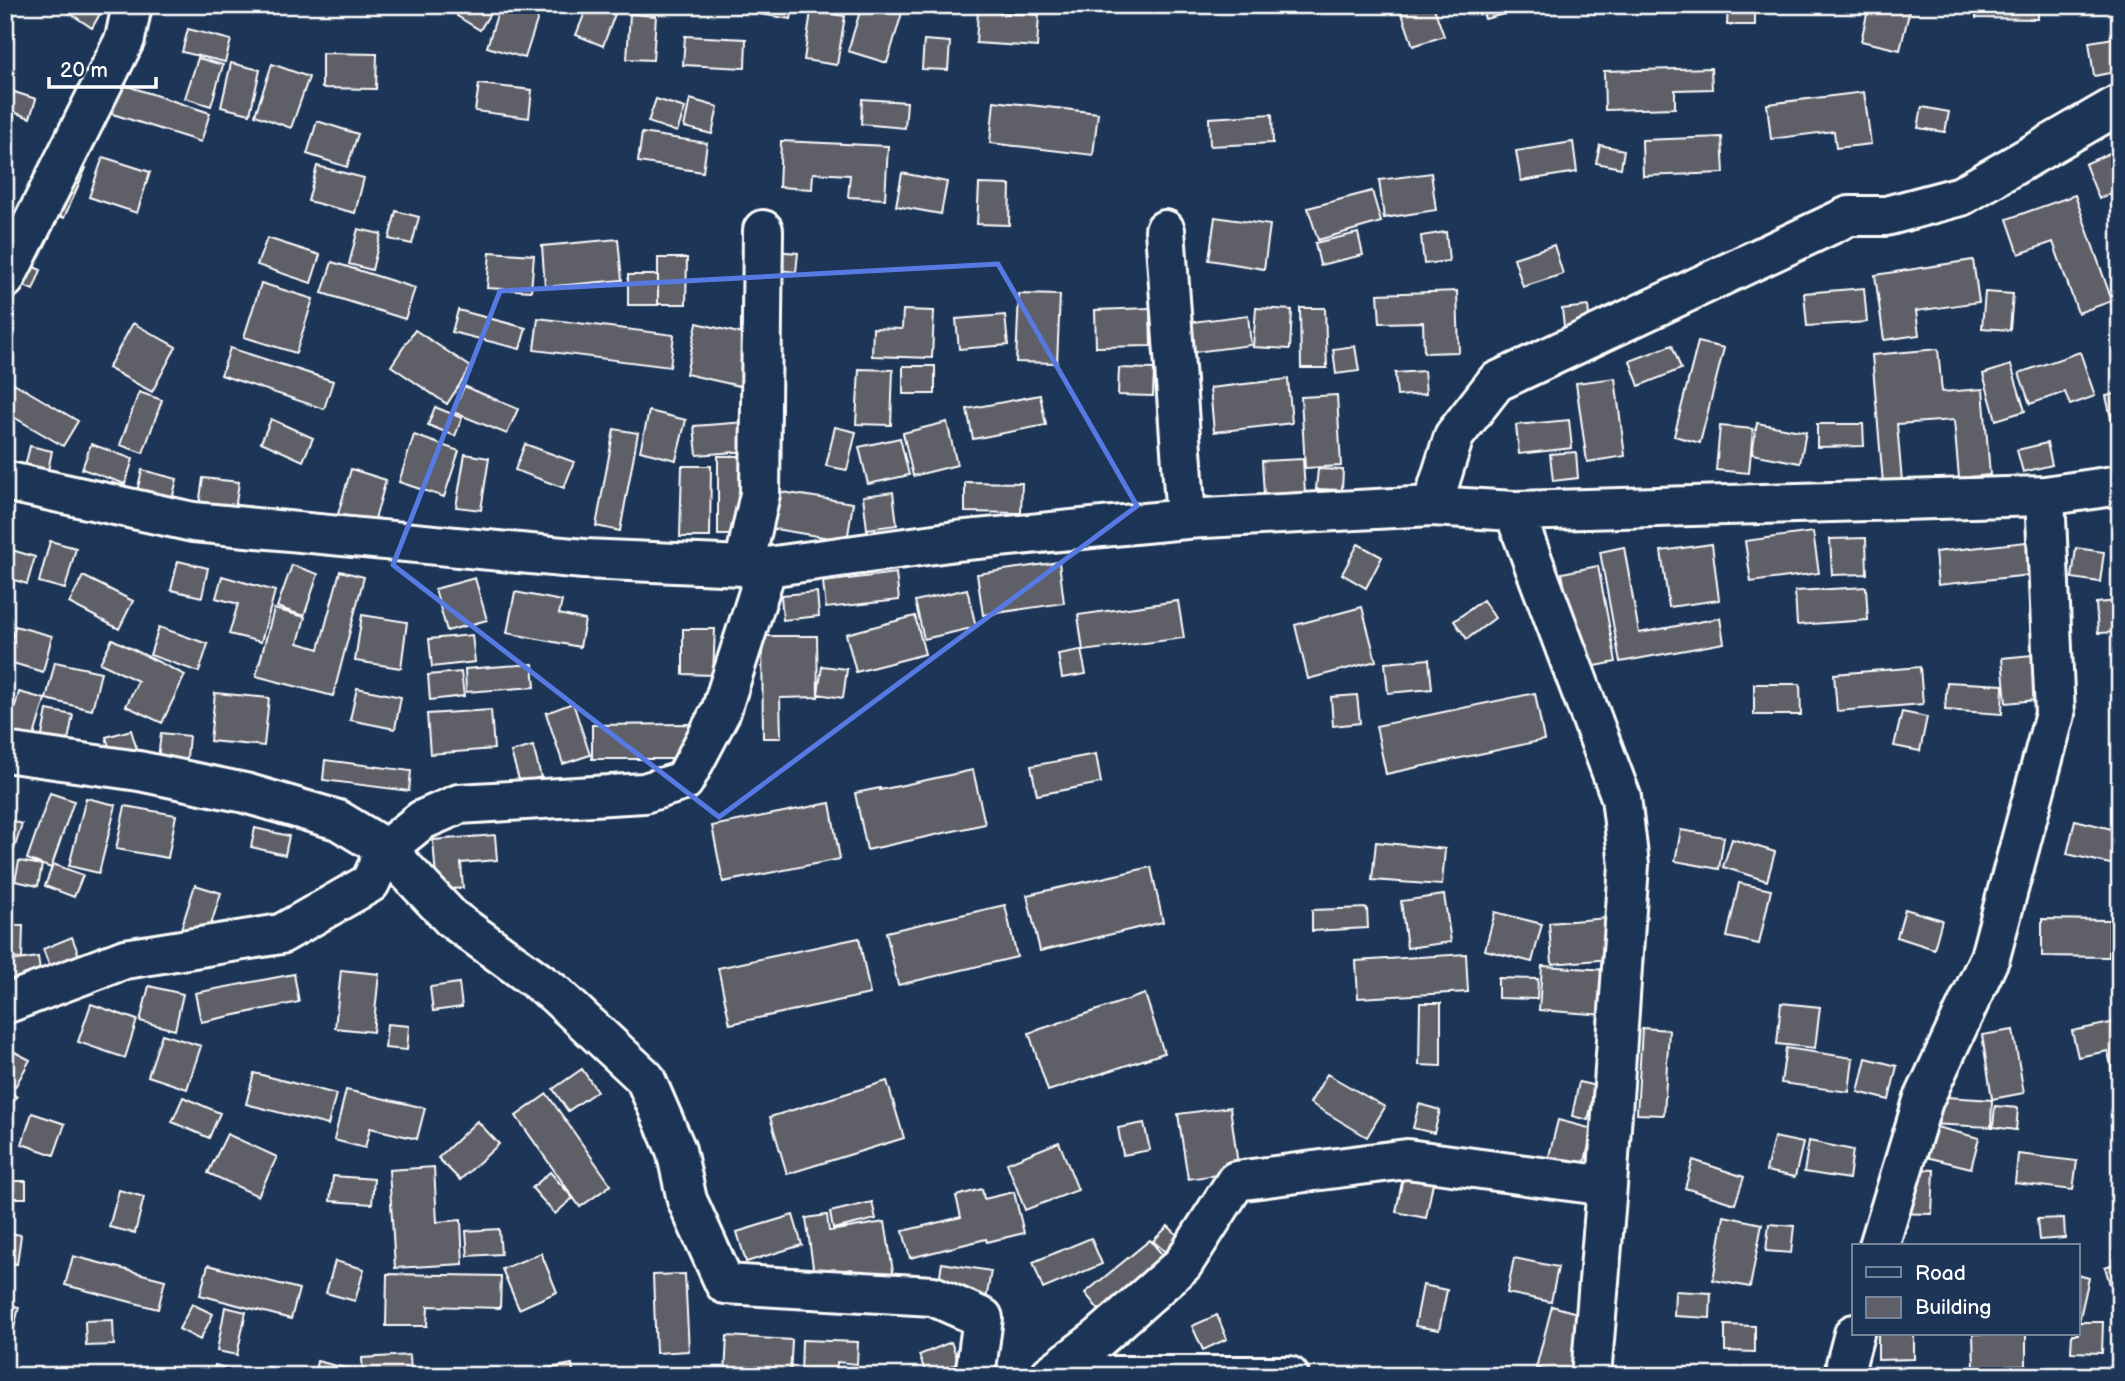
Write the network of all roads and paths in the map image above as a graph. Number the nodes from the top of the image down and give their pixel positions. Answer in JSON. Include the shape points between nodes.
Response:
{"nodes":[{"id":1,"x":132,"y":5,"type":"edge"},
{"id":2,"x":2120,"y":104,"type":"edge"},
{"id":3,"x":763,"y":230,"type":"dead end"},
{"id":4,"x":1165,"y":230,"type":"dead end"},
{"id":5,"x":5,"y":279,"type":"edge"},
{"id":6,"x":5,"y":481,"type":"edge"},
{"id":7,"x":2120,"y":485,"type":"edge"},
{"id":8,"x":2045,"y":496,"type":"junction"},
{"id":9,"x":1432,"y":506,"type":"junction"},
{"id":10,"x":1514,"y":511,"type":"junction"},
{"id":11,"x":1186,"y":519,"type":"junction"},
{"id":12,"x":755,"y":566,"type":"junction"},
{"id":13,"x":5,"y":752,"type":"edge"},
{"id":14,"x":386,"y":849,"type":"junction"},
{"id":15,"x":5,"y":1004,"type":"edge"},
{"id":16,"x":1607,"y":1186,"type":"junction"},
{"id":17,"x":1880,"y":1244,"type":"edge"},
{"id":18,"x":1853,"y":1336,"type":"edge"},
{"id":19,"x":975,"y":1376,"type":"edge"},
{"id":20,"x":1050,"y":1376,"type":"edge"},
{"id":21,"x":1289,"y":1376,"type":"edge"},
{"id":22,"x":1591,"y":1376,"type":"edge"},
{"id":23,"x":1846,"y":1376,"type":"edge"}],
"edges":[{"from":1,"to":5,"type":"street","via":[[125,39]]},
{"from":2,"to":9,"type":"street","via":[[1961,196],[1886,216],[1849,216],[1496,382],[1454,436]]},
{"from":3,"to":12,"type":"street"},
{"from":4,"to":11,"type":"street"},
{"from":6,"to":12,"type":"street","via":[[192,522],[584,559]]},
{"from":7,"to":8,"type":"street"},
{"from":8,"to":10,"type":"street"},
{"from":8,"to":17,"type":"street","via":[[2054,714],[1990,957],[1923,1101]]},
{"from":9,"to":10,"type":"street"},
{"from":9,"to":11,"type":"street"},
{"from":10,"to":16,"type":"street","via":[[1621,797],[1629,865]]},
{"from":11,"to":12,"type":"street"},
{"from":12,"to":14,"type":"street","via":[[721,711],[684,781],[644,793],[459,804],[422,820]]},
{"from":13,"to":14,"type":"street","via":[[139,771],[245,793],[338,820]]},
{"from":14,"to":15,"type":"street","via":[[370,883],[281,934],[125,959]]},
{"from":14,"to":19,"type":"street","via":[[452,918],[554,993],[645,1078],[676,1150],[687,1200],[725,1284],[933,1296],[983,1318]]},
{"from":16,"to":20,"type":"street","via":[[1407,1159],[1236,1181],[1183,1264]]},
{"from":16,"to":22,"type":"street"},
{"from":18,"to":23,"type":"street"},
{"from":20,"to":21,"type":"street"}]}
